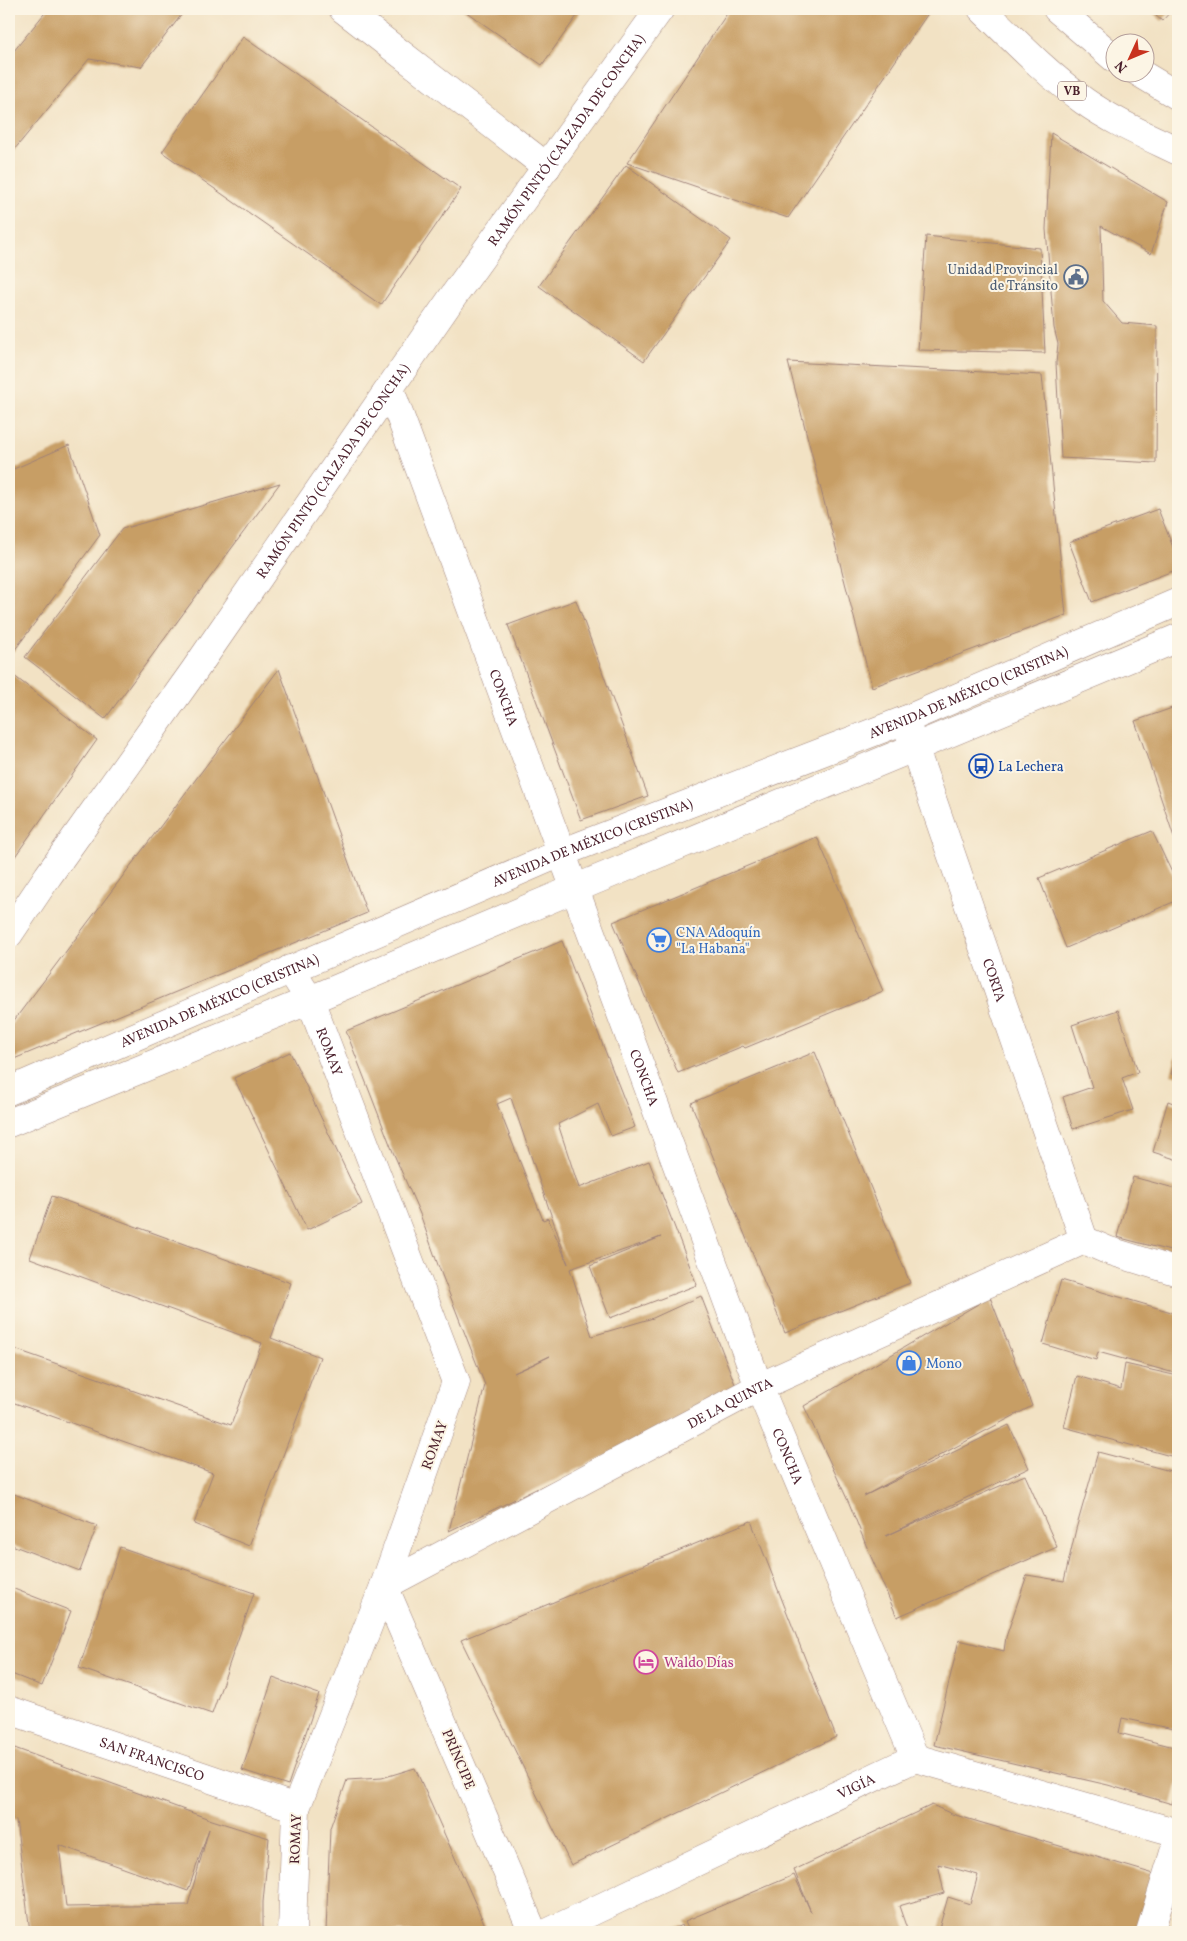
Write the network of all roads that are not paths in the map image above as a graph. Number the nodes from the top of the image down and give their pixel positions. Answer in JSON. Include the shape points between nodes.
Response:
{"nodes":[{"id":1,"x":343,"y":9,"type":"edge"},
{"id":2,"x":660,"y":9,"type":"edge"},
{"id":3,"x":982,"y":9,"type":"edge"},
{"id":4,"x":1058,"y":9,"type":"edge"},
{"id":5,"x":1104,"y":49,"type":"edge"},
{"id":6,"x":1154,"y":82,"type":"edge"},
{"id":7,"x":1178,"y":96,"type":"edge"},
{"id":8,"x":1178,"y":151,"type":"edge"},
{"id":9,"x":547,"y":167,"type":"junction"},
{"id":10,"x":390,"y":389,"type":"junction"},
{"id":11,"x":1178,"y":602,"type":"edge"},
{"id":12,"x":1178,"y":638,"type":"edge"},
{"id":13,"x":905,"y":720,"type":"junction"},
{"id":14,"x":915,"y":747,"type":"junction"},
{"id":15,"x":561,"y":853,"type":"junction"},
{"id":16,"x":574,"y":889,"type":"junction"},
{"id":17,"x":9,"y":934,"type":"edge"},
{"id":18,"x":290,"y":969,"type":"junction"},
{"id":19,"x":310,"y":1000,"type":"junction"},
{"id":20,"x":9,"y":1091,"type":"edge"},
{"id":21,"x":9,"y":1124,"type":"edge"},
{"id":22,"x":1084,"y":1240,"type":"junction"},
{"id":23,"x":1178,"y":1272,"type":"edge"},
{"id":24,"x":759,"y":1387,"type":"junction"},
{"id":25,"x":384,"y":1586,"type":"junction"},
{"id":26,"x":9,"y":1710,"type":"edge"},
{"id":27,"x":915,"y":1758,"type":"junction"},
{"id":28,"x":296,"y":1808,"type":"junction"},
{"id":29,"x":1178,"y":1833,"type":"edge"},
{"id":30,"x":1178,"y":1839,"type":"edge"},
{"id":31,"x":292,"y":1932,"type":"edge"},
{"id":32,"x":533,"y":1932,"type":"edge"},
{"id":33,"x":549,"y":1932,"type":"edge"},
{"id":34,"x":1150,"y":1932,"type":"edge"}],
"edges":[{"from":1,"to":9,"type":"street"},
{"from":2,"to":9,"type":"street","name":"RAMÓN PINTÓ (CALZADA DE CONCHA)"},
{"from":3,"to":8,"type":"street","number":"VB","via":[[1027,53],[1085,101]]},
{"from":4,"to":5,"type":"street"},
{"from":6,"to":7,"type":"street"},
{"from":9,"to":10,"type":"street","name":"RAMÓN PINTÓ (CALZADA DE CONCHA)"},
{"from":10,"to":15,"type":"street","name":"CONCHA"},
{"from":10,"to":17,"type":"street","name":"RAMÓN PINTÓ (CALZADA DE CONCHA)"},
{"from":11,"to":13,"type":"street","name":"AVENIDA DE MÉXICO (CRISTINA)"},
{"from":12,"to":14,"type":"street"},
{"from":13,"to":14,"type":"street","name":"CORTA"},
{"from":13,"to":15,"type":"street","name":"AVENIDA DE MÉXICO (CRISTINA)"},
{"from":14,"to":16,"type":"street"},
{"from":14,"to":22,"type":"street","name":"CORTA"},
{"from":15,"to":16,"type":"street","name":"CONCHA"},
{"from":15,"to":18,"type":"street","name":"AVENIDA DE MÉXICO (CRISTINA)"},
{"from":16,"to":19,"type":"street"},
{"from":16,"to":24,"type":"street","name":"CONCHA"},
{"from":18,"to":19,"type":"street","name":"ROMAY"},
{"from":18,"to":20,"type":"street","name":"AVENIDA DE MÉXICO (CRISTINA)"},
{"from":19,"to":21,"type":"street"},
{"from":19,"to":25,"type":"street","name":"ROMAY","via":[[456,1382]]},
{"from":22,"to":23,"type":"street"},
{"from":22,"to":24,"type":"street","name":"DE LA QUINTA"},
{"from":24,"to":25,"type":"street","name":"DE LA QUINTA"},
{"from":24,"to":27,"type":"street","name":"CONCHA"},
{"from":25,"to":28,"type":"street","name":"ROMAY"},
{"from":25,"to":32,"type":"street","name":"PRÍNCIPE"},
{"from":26,"to":28,"type":"street","name":"SAN FRANCISCO"},
{"from":27,"to":29,"type":"street"},
{"from":27,"to":33,"type":"street","name":"VIGÍA"},
{"from":28,"to":31,"type":"street","name":"ROMAY"},
{"from":30,"to":34,"type":"street"}]}
